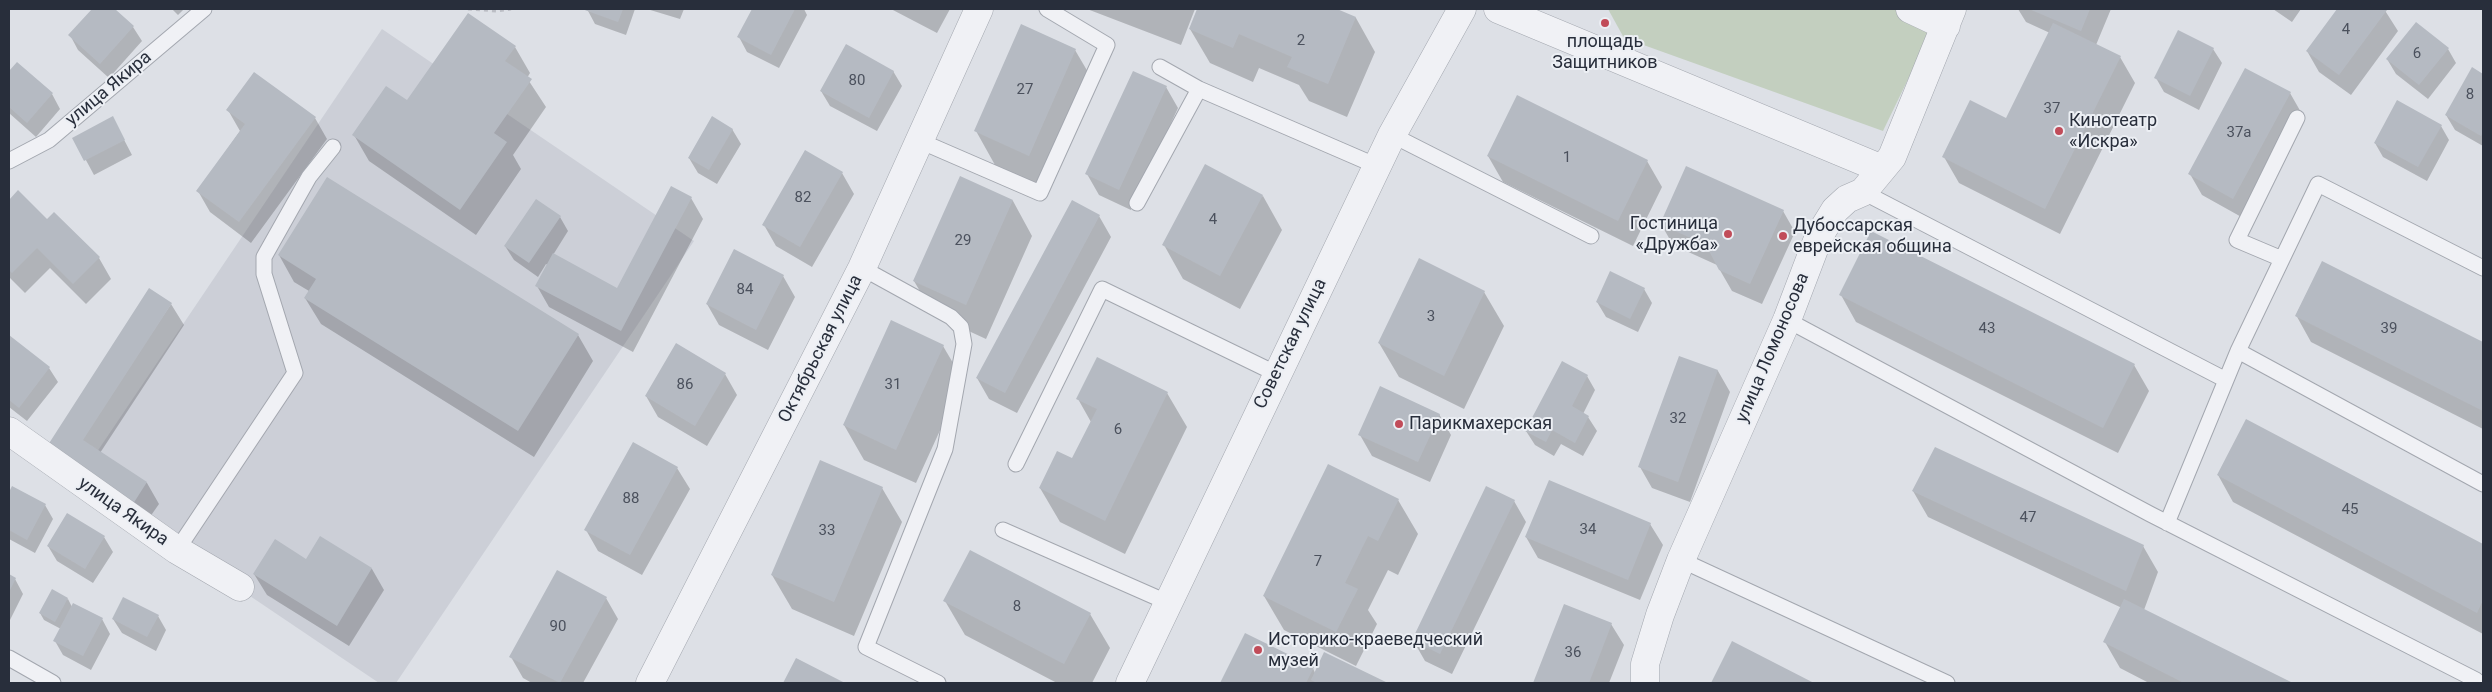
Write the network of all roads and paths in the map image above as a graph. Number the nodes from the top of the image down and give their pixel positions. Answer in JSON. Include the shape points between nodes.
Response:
{"nodes":[{"id":1,"x":204,"y":9,"type":"edge"},
{"id":2,"x":468,"y":9,"type":"edge"},
{"id":3,"x":511,"y":9,"type":"edge"},
{"id":4,"x":979,"y":9,"type":"edge"},
{"id":5,"x":1047,"y":9,"type":"edge"},
{"id":6,"x":1462,"y":9,"type":"edge"},
{"id":7,"x":1498,"y":9,"type":"edge"},
{"id":8,"x":1910,"y":9,"type":"edge"},
{"id":9,"x":1949,"y":17,"type":"edge"},
{"id":10,"x":1160,"y":67,"type":"dead end"},
{"id":11,"x":1199,"y":89,"type":"junction"},
{"id":12,"x":2297,"y":118,"type":"dead end"},
{"id":13,"x":1392,"y":135,"type":"junction"},
{"id":14,"x":920,"y":141,"type":"junction"},
{"id":15,"x":333,"y":147,"type":"dead end"},
{"id":16,"x":9,"y":162,"type":"edge"},
{"id":17,"x":1377,"y":166,"type":"junction"},
{"id":18,"x":1882,"y":170,"type":"junction"},
{"id":19,"x":1863,"y":192,"type":"junction"},
{"id":20,"x":1137,"y":203,"type":"dead end"},
{"id":21,"x":1591,"y":236,"type":"dead end"},
{"id":22,"x":2282,"y":259,"type":"junction"},
{"id":23,"x":862,"y":268,"type":"junction"},
{"id":24,"x":2483,"y":268,"type":"edge"},
{"id":25,"x":1787,"y":320,"type":"junction"},
{"id":26,"x":2238,"y":351,"type":"junction"},
{"id":27,"x":1277,"y":374,"type":"junction"},
{"id":28,"x":2226,"y":380,"type":"junction"},
{"id":29,"x":9,"y":431,"type":"edge"},
{"id":30,"x":1016,"y":464,"type":"dead end"},
{"id":31,"x":2483,"y":484,"type":"edge"},
{"id":32,"x":2167,"y":523,"type":"junction"},
{"id":33,"x":1003,"y":530,"type":"dead end"},
{"id":34,"x":177,"y":550,"type":"junction"},
{"id":35,"x":1682,"y":560,"type":"junction"},
{"id":36,"x":240,"y":587,"type":"dead end"},
{"id":37,"x":1169,"y":603,"type":"junction"},
{"id":38,"x":9,"y":658,"type":"edge"},
{"id":39,"x":2477,"y":678,"type":"edge"},
{"id":40,"x":53,"y":683,"type":"edge"},
{"id":41,"x":650,"y":683,"type":"edge"},
{"id":42,"x":938,"y":683,"type":"edge"},
{"id":43,"x":1130,"y":683,"type":"edge"},
{"id":44,"x":1645,"y":683,"type":"edge"},
{"id":45,"x":1948,"y":683,"type":"edge"}],
"edges":[{"from":1,"to":16,"type":"lane","name":"улица Якира","via":[[49,140]]},
{"from":2,"to":3,"type":"path"},
{"from":4,"to":14,"type":"street","name":"Октябрьская улица"},
{"from":5,"to":14,"type":"lane","via":[[1107,45],[1040,193]]},
{"from":6,"to":13,"type":"street","name":"Советская улица"},
{"from":7,"to":18,"type":"street"},
{"from":8,"to":9,"type":"street"},
{"from":9,"to":18,"type":"street","name":"улица Ломоносова","via":[[1901,138]]},
{"from":10,"to":11,"type":"lane"},
{"from":11,"to":17,"type":"lane"},
{"from":11,"to":20,"type":"lane"},
{"from":12,"to":22,"type":"lane","via":[[2237,240]]},
{"from":13,"to":17,"type":"street","name":"Советская улица"},
{"from":13,"to":21,"type":"lane"},
{"from":14,"to":23,"type":"street","name":"Октябрьская улица"},
{"from":15,"to":34,"type":"lane","via":[[309,176],[264,257],[264,274],[294,373]]},
{"from":17,"to":27,"type":"street","name":"Советская улица"},
{"from":18,"to":19,"type":"street","name":"улица Ломоносова"},
{"from":19,"to":25,"type":"street","name":"улица Ломоносова","via":[[1834,210],[1818,236]]},
{"from":19,"to":28,"type":"lane"},
{"from":22,"to":24,"type":"lane","via":[[2318,184]]},
{"from":22,"to":26,"type":"lane"},
{"from":23,"to":41,"type":"street","name":"Октябрьская улица"},
{"from":23,"to":42,"type":"lane","via":[[951,317],[960,327],[964,344],[945,449],[866,647]]},
{"from":25,"to":32,"type":"lane"},
{"from":25,"to":35,"type":"street","name":"улица Ломоносова"},
{"from":26,"to":28,"type":"lane"},
{"from":26,"to":31,"type":"lane"},
{"from":27,"to":30,"type":"lane","via":[[1102,290]]},
{"from":27,"to":37,"type":"street","name":"Советская улица"},
{"from":28,"to":32,"type":"lane"},
{"from":29,"to":34,"type":"street","name":"улица Якира"},
{"from":32,"to":39,"type":"lane"},
{"from":33,"to":37,"type":"lane"},
{"from":34,"to":36,"type":"street","name":"улица Якира"},
{"from":35,"to":44,"type":"street","name":"улица Ломоносова","via":[[1645,664]]},
{"from":35,"to":45,"type":"lane"},
{"from":37,"to":43,"type":"street","name":"Советская улица"},
{"from":38,"to":40,"type":"lane"}]}
